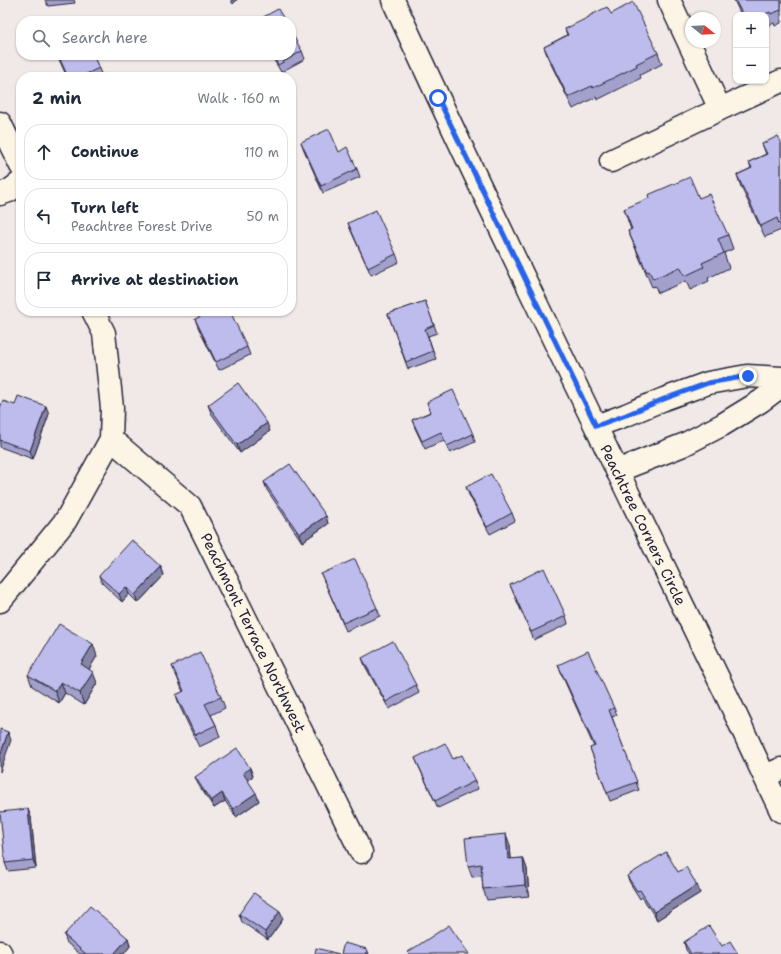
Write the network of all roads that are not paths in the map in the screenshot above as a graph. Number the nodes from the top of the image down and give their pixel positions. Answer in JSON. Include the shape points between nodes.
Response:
{"nodes":[{"id":1,"x":393,"y":0,"type":"edge"},
{"id":2,"x":669,"y":0,"type":"edge"},
{"id":3,"x":781,"y":81,"type":"edge"},
{"id":4,"x":720,"y":109,"type":"junction"},
{"id":5,"x":0,"y":123,"type":"edge"},
{"id":6,"x":16,"y":156,"type":"edge"},
{"id":7,"x":611,"y":161,"type":"dead end"},
{"id":8,"x":16,"y":186,"type":"edge"},
{"id":9,"x":0,"y":194,"type":"edge"},
{"id":10,"x":96,"y":316,"type":"edge"},
{"id":11,"x":781,"y":378,"type":"edge"},
{"id":12,"x":781,"y":386,"type":"edge"},
{"id":13,"x":596,"y":426,"type":"junction"},
{"id":14,"x":111,"y":439,"type":"junction"},
{"id":15,"x":617,"y":471,"type":"junction"},
{"id":16,"x":0,"y":601,"type":"edge"},
{"id":17,"x":773,"y":773,"type":"edge"},
{"id":18,"x":780,"y":805,"type":"edge"},
{"id":19,"x":361,"y":852,"type":"dead end"}],
"edges":[{"from":1,"to":13,"type":"street","name":"Peachtree Corners Circle"},
{"from":2,"to":4,"type":"street"},
{"from":3,"to":4,"type":"street"},
{"from":4,"to":7,"type":"street"},
{"from":5,"to":6,"type":"street"},
{"from":8,"to":9,"type":"street"},
{"from":10,"to":14,"type":"street","via":[[104,333],[112,408]]},
{"from":11,"to":13,"type":"street","via":[[748,376],[708,383]]},
{"from":12,"to":15,"type":"street","via":[[735,417],[684,445]]},
{"from":13,"to":15,"type":"street","name":"Peachtree Corners Circle"},
{"from":14,"to":16,"type":"street","via":[[66,520]]},
{"from":14,"to":19,"type":"street","name":"Peachmont Terrace Northwest","via":[[190,506]]},
{"from":15,"to":17,"type":"street","name":"Peachtree Corners Circle","via":[[726,695]]},
{"from":17,"to":18,"type":"street","name":"Peachtree Corners Circle"}]}
